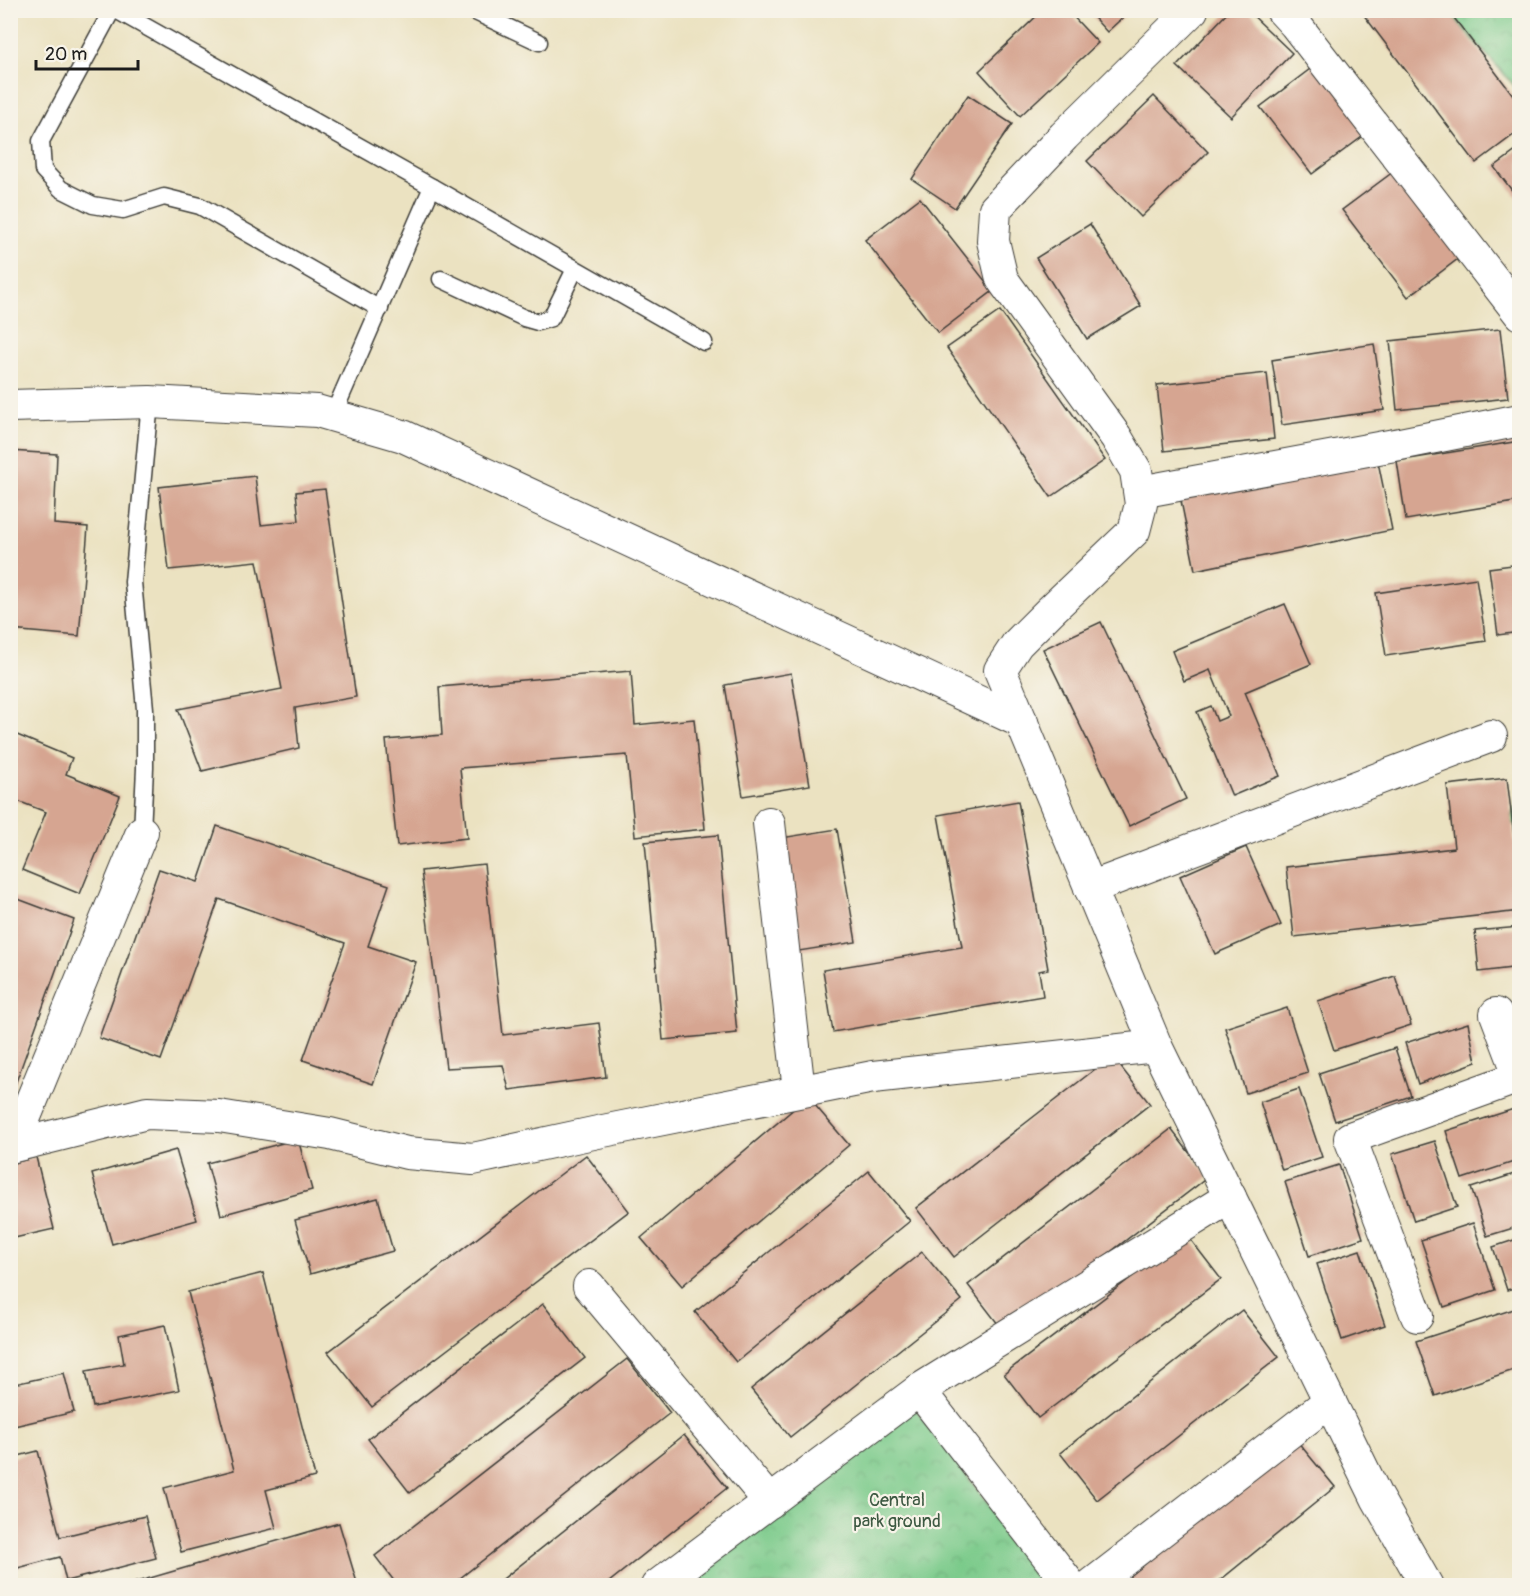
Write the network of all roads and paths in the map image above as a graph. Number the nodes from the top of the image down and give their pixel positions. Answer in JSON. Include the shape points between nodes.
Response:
{"nodes":[{"id":1,"x":114,"y":10,"type":"edge"},
{"id":2,"x":471,"y":10,"type":"edge"},
{"id":3,"x":1192,"y":10,"type":"edge"},
{"id":4,"x":1282,"y":10,"type":"edge"},
{"id":5,"x":539,"y":42,"type":"dead end"},
{"id":6,"x":432,"y":188,"type":"junction"},
{"id":7,"x":575,"y":269,"type":"junction"},
{"id":8,"x":441,"y":279,"type":"dead end"},
{"id":9,"x":380,"y":309,"type":"junction"},
{"id":10,"x":1520,"y":314,"type":"edge"},
{"id":11,"x":704,"y":342,"type":"dead end"},
{"id":12,"x":150,"y":402,"type":"junction"},
{"id":13,"x":10,"y":406,"type":"edge"},
{"id":14,"x":333,"y":416,"type":"junction"},
{"id":15,"x":1520,"y":420,"type":"edge"},
{"id":16,"x":1140,"y":492,"type":"junction"},
{"id":17,"x":1022,"y":722,"type":"junction"},
{"id":18,"x":1491,"y":736,"type":"dead end"},
{"id":19,"x":768,"y":823,"type":"dead end"},
{"id":20,"x":142,"y":832,"type":"joint"},
{"id":21,"x":1090,"y":888,"type":"junction"},
{"id":22,"x":1496,"y":1014,"type":"dead end"},
{"id":23,"x":1156,"y":1046,"type":"junction"},
{"id":24,"x":1519,"y":1077,"type":"edge"},
{"id":25,"x":799,"y":1091,"type":"junction"},
{"id":26,"x":12,"y":1147,"type":"edge"},
{"id":27,"x":1230,"y":1197,"type":"junction"},
{"id":28,"x":590,"y":1286,"type":"dead end"},
{"id":29,"x":1417,"y":1316,"type":"dead end"},
{"id":30,"x":919,"y":1390,"type":"junction"},
{"id":31,"x":1330,"y":1401,"type":"junction"},
{"id":32,"x":770,"y":1502,"type":"junction"},
{"id":33,"x":657,"y":1586,"type":"edge"},
{"id":34,"x":1071,"y":1586,"type":"edge"},
{"id":35,"x":1090,"y":1586,"type":"edge"},
{"id":36,"x":1427,"y":1586,"type":"edge"}],
"edges":[{"from":1,"to":6,"type":"lane"},
{"from":1,"to":9,"type":"lane","via":[[40,141],[43,170],[61,189],[93,205],[123,210],[164,197],[200,206]]},
{"from":2,"to":5,"type":"lane"},
{"from":3,"to":16,"type":"street","via":[[994,209],[993,241],[1002,279],[1116,437],[1136,471]]},
{"from":4,"to":10,"type":"street"},
{"from":6,"to":7,"type":"lane"},
{"from":6,"to":9,"type":"lane"},
{"from":7,"to":8,"type":"lane","via":[[551,318],[538,322]]},
{"from":7,"to":11,"type":"lane"},
{"from":9,"to":14,"type":"lane"},
{"from":12,"to":13,"type":"street"},
{"from":12,"to":14,"type":"street","via":[[317,411]]},
{"from":12,"to":20,"type":"lane","via":[[133,582],[144,710]]},
{"from":14,"to":17,"type":"street","via":[[403,436]]},
{"from":15,"to":16,"type":"street"},
{"from":16,"to":17,"type":"street","via":[[1134,531],[1017,644],[1000,670]]},
{"from":17,"to":21,"type":"street"},
{"from":18,"to":21,"type":"street"},
{"from":19,"to":25,"type":"street"},
{"from":20,"to":26,"type":"street"},
{"from":21,"to":23,"type":"street"},
{"from":22,"to":24,"type":"street"},
{"from":23,"to":25,"type":"street","via":[[873,1077]]},
{"from":23,"to":27,"type":"street"},
{"from":24,"to":29,"type":"street","via":[[1350,1138]]},
{"from":25,"to":26,"type":"street","via":[[473,1159],[407,1153],[330,1134],[219,1116],[147,1113]]},
{"from":27,"to":30,"type":"street"},
{"from":27,"to":31,"type":"street"},
{"from":28,"to":32,"type":"street"},
{"from":30,"to":32,"type":"street"},
{"from":30,"to":34,"type":"street"},
{"from":31,"to":35,"type":"street"},
{"from":31,"to":36,"type":"street","via":[[1377,1498]]},
{"from":32,"to":33,"type":"street"}]}
